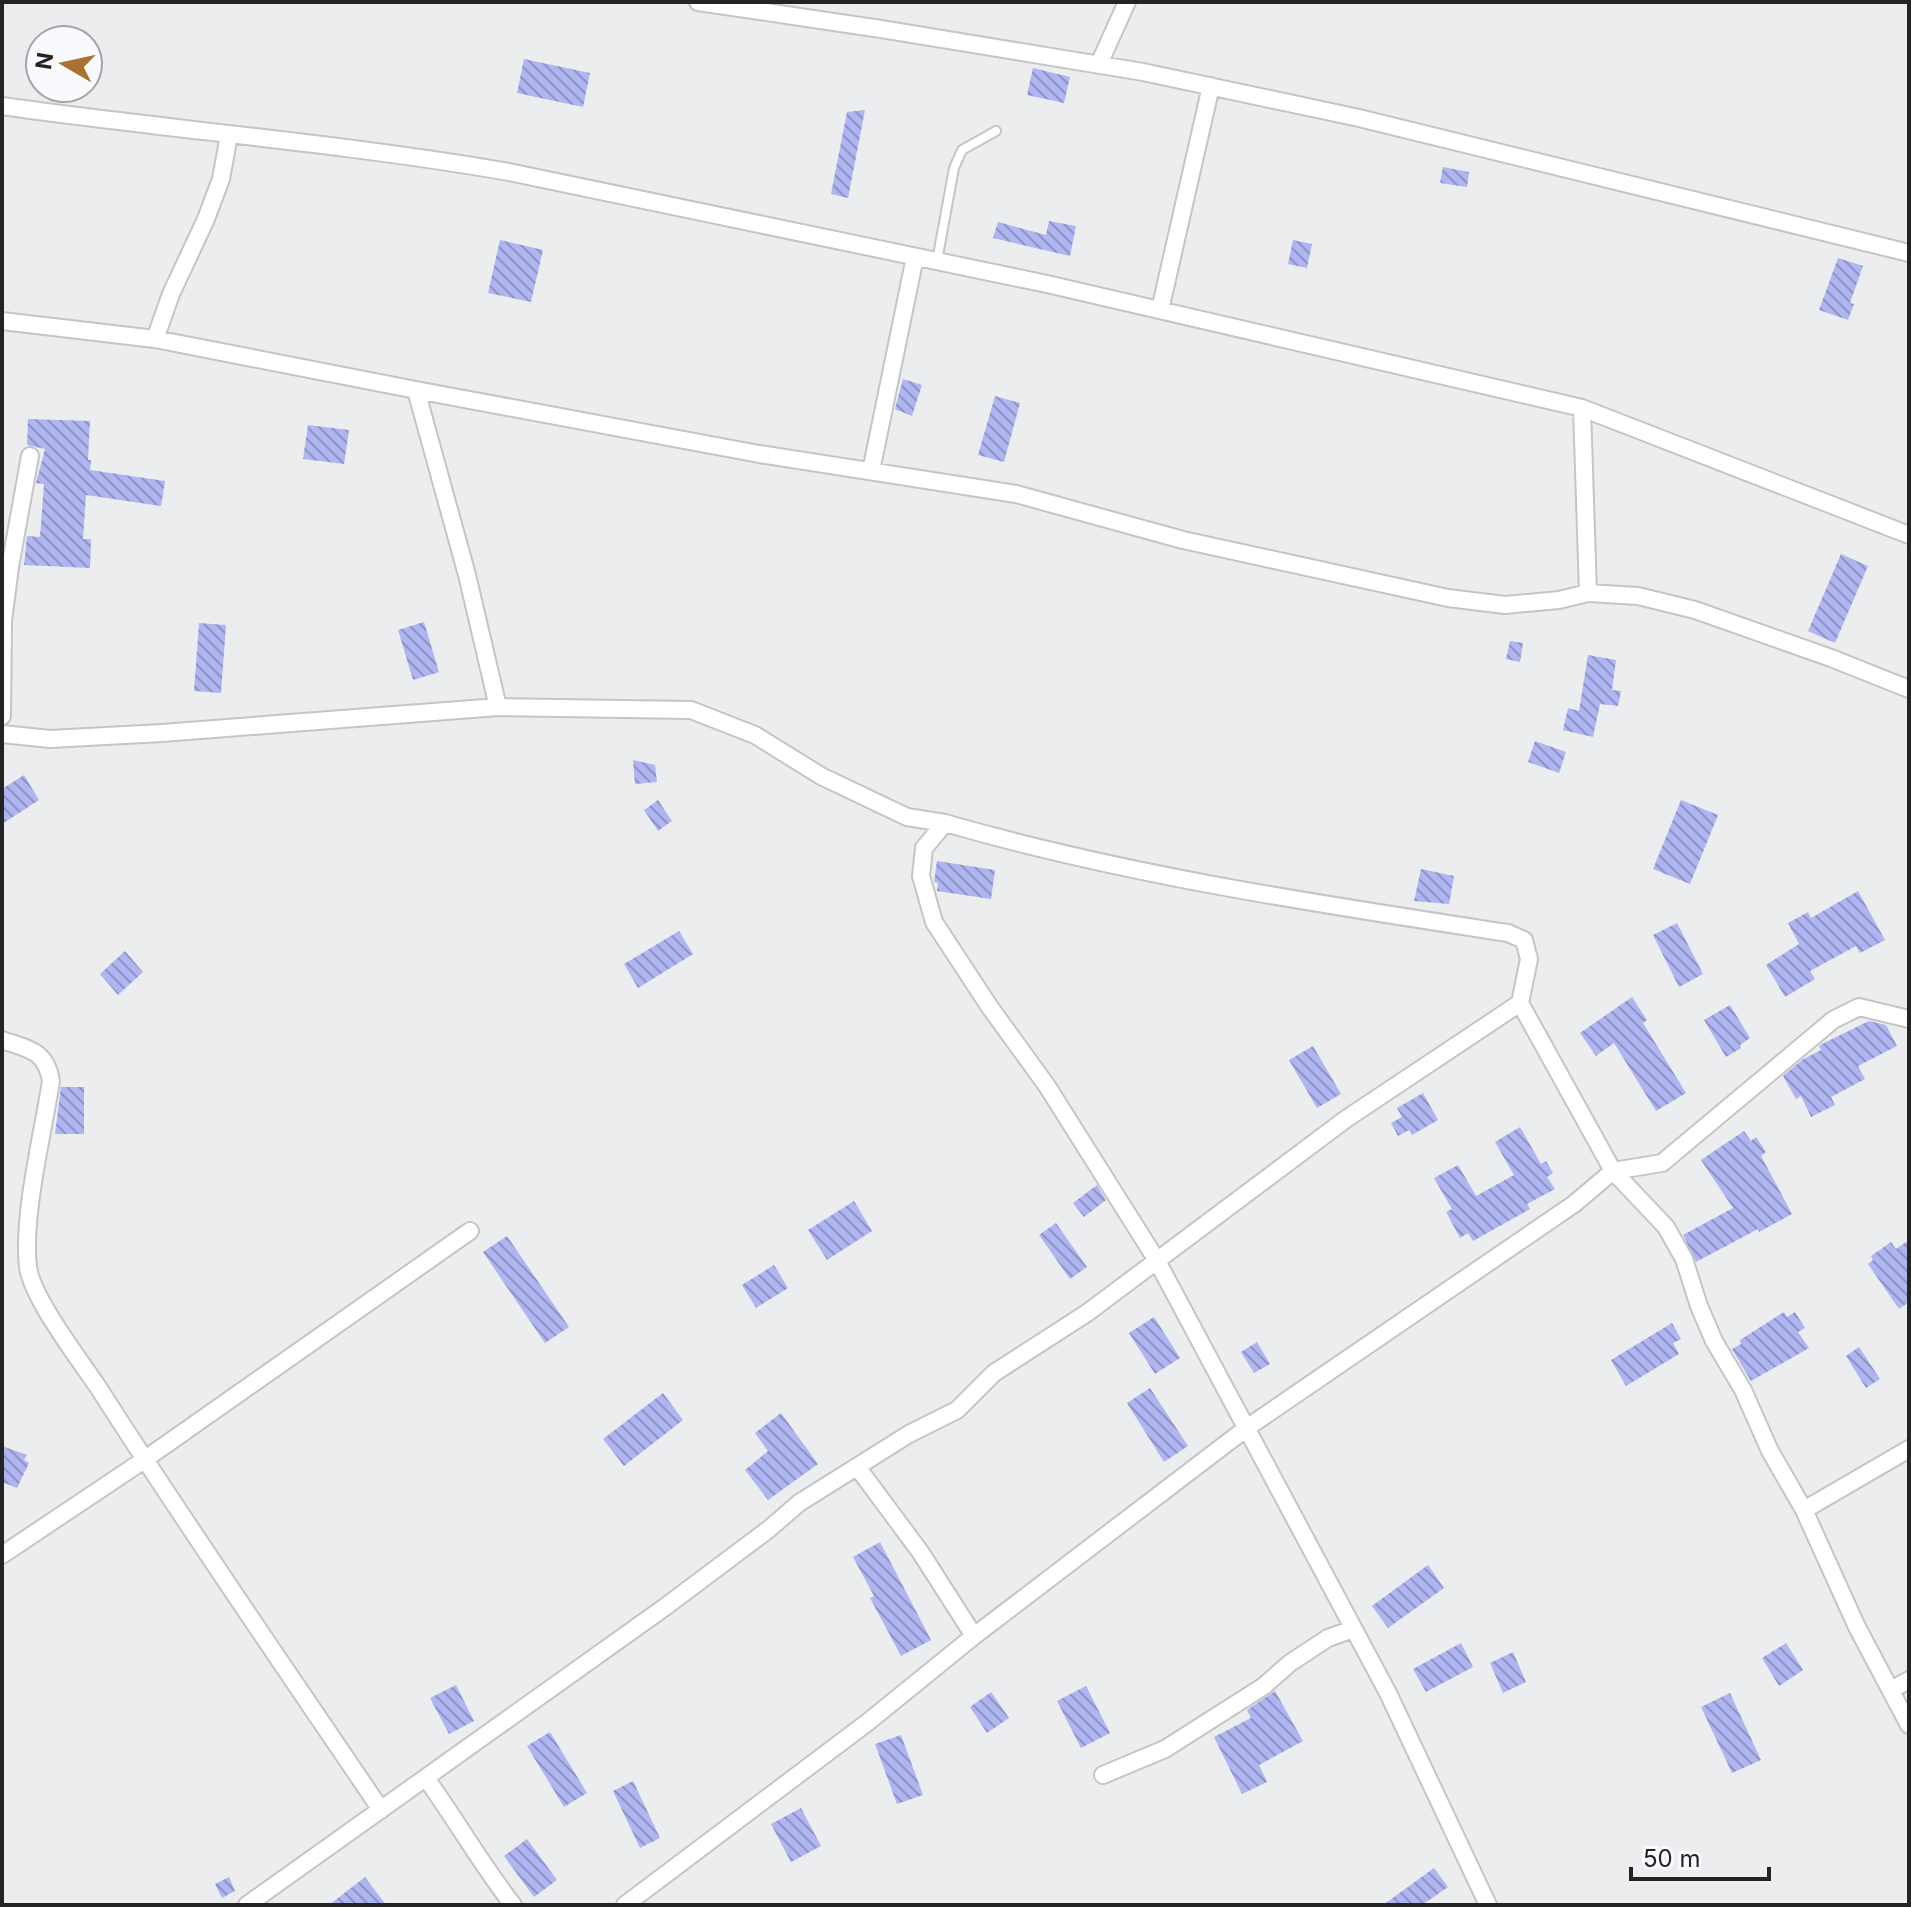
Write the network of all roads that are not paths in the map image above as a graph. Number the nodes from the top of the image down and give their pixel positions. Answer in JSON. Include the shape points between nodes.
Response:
{"nodes":[{"id":1,"x":698,"y":2,"type":"edge"},
{"id":2,"x":1127,"y":2,"type":"edge"},
{"id":3,"x":1099,"y":64,"type":"junction"},
{"id":4,"x":1211,"y":86,"type":"junction"},
{"id":5,"x":2,"y":106,"type":"edge"},
{"id":6,"x":996,"y":131,"type":"dead end"},
{"id":7,"x":229,"y":135,"type":"junction"},
{"id":8,"x":1909,"y":253,"type":"edge"},
{"id":9,"x":915,"y":257,"type":"junction"},
{"id":10,"x":937,"y":262,"type":"junction"},
{"id":11,"x":1160,"y":310,"type":"junction"},
{"id":12,"x":2,"y":321,"type":"edge"},
{"id":13,"x":155,"y":339,"type":"junction"},
{"id":14,"x":416,"y":390,"type":"junction"},
{"id":15,"x":1582,"y":408,"type":"junction"},
{"id":16,"x":30,"y":456,"type":"dead end"},
{"id":17,"x":871,"y":471,"type":"junction"},
{"id":18,"x":1909,"y":535,"type":"edge"},
{"id":19,"x":1588,"y":593,"type":"junction"},
{"id":20,"x":1909,"y":689,"type":"edge"},
{"id":21,"x":498,"y":707,"type":"junction"},
{"id":22,"x":2,"y":716,"type":"edge"},
{"id":23,"x":2,"y":734,"type":"edge"},
{"id":24,"x":945,"y":823,"type":"junction"},
{"id":25,"x":1520,"y":1003,"type":"junction"},
{"id":26,"x":1909,"y":1019,"type":"edge"},
{"id":27,"x":2,"y":1040,"type":"edge"},
{"id":28,"x":1613,"y":1171,"type":"junction"},
{"id":29,"x":470,"y":1231,"type":"dead end"},
{"id":30,"x":1156,"y":1259,"type":"junction"},
{"id":31,"x":1248,"y":1427,"type":"junction"},
{"id":32,"x":1909,"y":1449,"type":"edge"},
{"id":33,"x":144,"y":1460,"type":"junction"},
{"id":34,"x":858,"y":1468,"type":"junction"},
{"id":35,"x":1804,"y":1510,"type":"junction"},
{"id":36,"x":2,"y":1555,"type":"edge"},
{"id":37,"x":1353,"y":1629,"type":"junction"},
{"id":38,"x":974,"y":1636,"type":"junction"},
{"id":39,"x":1909,"y":1680,"type":"edge"},
{"id":40,"x":1891,"y":1690,"type":"junction"},
{"id":41,"x":1909,"y":1725,"type":"edge"},
{"id":42,"x":1103,"y":1775,"type":"dead end"},
{"id":43,"x":426,"y":1778,"type":"junction"},
{"id":44,"x":381,"y":1810,"type":"junction"},
{"id":45,"x":247,"y":1905,"type":"edge"},
{"id":46,"x":513,"y":1905,"type":"edge"},
{"id":47,"x":625,"y":1905,"type":"edge"},
{"id":48,"x":1488,"y":1905,"type":"edge"}],
"edges":[{"from":1,"to":3,"type":"street"},
{"from":2,"to":3,"type":"street"},
{"from":3,"to":4,"type":"street"},
{"from":4,"to":8,"type":"street"},
{"from":4,"to":11,"type":"street"},
{"from":5,"to":7,"type":"street"},
{"from":6,"to":10,"type":"lane","via":[[962,150]]},
{"from":7,"to":9,"type":"street","via":[[480,167]]},
{"from":7,"to":13,"type":"street","via":[[221,179]]},
{"from":9,"to":10,"type":"street"},
{"from":9,"to":17,"type":"street"},
{"from":10,"to":11,"type":"street"},
{"from":11,"to":15,"type":"street"},
{"from":12,"to":13,"type":"street"},
{"from":13,"to":14,"type":"street"},
{"from":14,"to":17,"type":"street"},
{"from":14,"to":21,"type":"street"},
{"from":15,"to":18,"type":"street"},
{"from":15,"to":19,"type":"street"},
{"from":16,"to":22,"type":"street","via":[[3,621]]},
{"from":17,"to":19,"type":"street","via":[[1016,494],[1183,540],[1448,598],[1505,605]]},
{"from":19,"to":20,"type":"street","via":[[1638,596],[1695,610]]},
{"from":21,"to":23,"type":"street","via":[[162,733],[50,739]]},
{"from":21,"to":24,"type":"street","via":[[696,711],[755,735],[821,776],[907,817]]},
{"from":24,"to":25,"type":"street","via":[[1214,886],[1508,933],[1524,940],[1529,959]]},
{"from":24,"to":30,"type":"street","via":[[924,848],[921,876],[934,922],[1047,1086]]},
{"from":25,"to":28,"type":"street"},
{"from":25,"to":30,"type":"street","via":[[1346,1119]]},
{"from":26,"to":28,"type":"street","via":[[1859,1007],[1833,1020],[1662,1163]]},
{"from":27,"to":33,"type":"street","via":[[41,1056],[51,1081],[30,1210],[28,1269],[41,1299]]},
{"from":28,"to":31,"type":"street","via":[[1561,1213]]},
{"from":28,"to":35,"type":"street","via":[[1666,1227],[1684,1259],[1714,1341]]},
{"from":29,"to":33,"type":"street"},
{"from":30,"to":31,"type":"street"},
{"from":30,"to":34,"type":"street","via":[[1087,1313],[994,1373],[957,1410]]},
{"from":31,"to":37,"type":"street"},
{"from":31,"to":38,"type":"street"},
{"from":32,"to":35,"type":"street"},
{"from":33,"to":36,"type":"street"},
{"from":33,"to":44,"type":"street"},
{"from":34,"to":38,"type":"street"},
{"from":34,"to":43,"type":"street","via":[[799,1503],[665,1607]]},
{"from":35,"to":40,"type":"street"},
{"from":37,"to":42,"type":"street","via":[[1328,1638],[1165,1749]]},
{"from":37,"to":48,"type":"street"},
{"from":38,"to":47,"type":"street"},
{"from":39,"to":40,"type":"street"},
{"from":40,"to":41,"type":"street"},
{"from":43,"to":44,"type":"street"},
{"from":43,"to":46,"type":"street"},
{"from":44,"to":45,"type":"street"}]}
